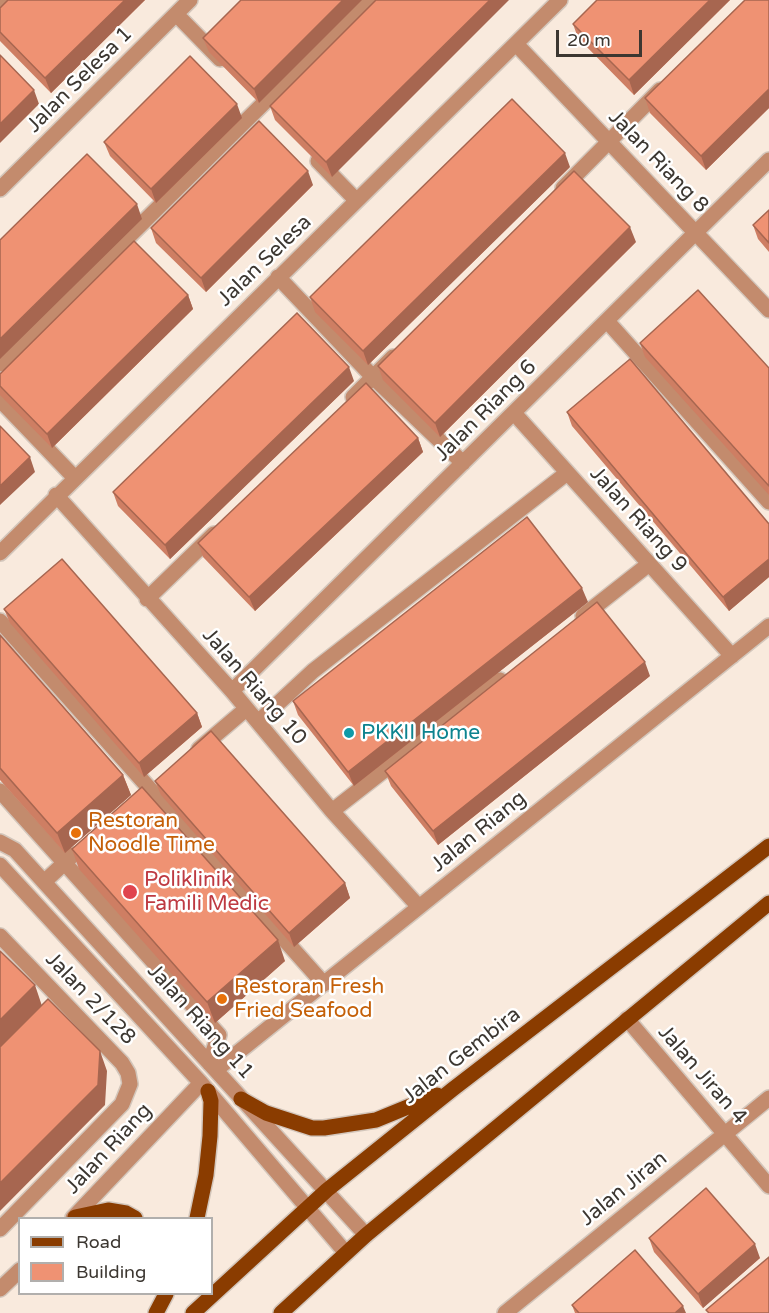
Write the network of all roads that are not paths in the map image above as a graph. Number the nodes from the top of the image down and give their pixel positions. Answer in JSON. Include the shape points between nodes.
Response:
{"nodes":[{"id":1,"x":5,"y":0,"type":"edge"},
{"id":2,"x":190,"y":0,"type":"edge"},
{"id":3,"x":368,"y":0,"type":"edge"},
{"id":4,"x":560,"y":0,"type":"edge"},
{"id":5,"x":0,"y":5,"type":"edge"},
{"id":6,"x":176,"y":14,"type":"junction"},
{"id":7,"x":516,"y":44,"type":"junction"},
{"id":8,"x":231,"y":71,"type":"edge"},
{"id":9,"x":675,"y":75,"type":"edge"},
{"id":10,"x":609,"y":142,"type":"junction"},
{"id":11,"x":310,"y":152,"type":"edge"},
{"id":12,"x":769,"y":160,"type":"edge"},
{"id":13,"x":0,"y":189,"type":"edge"},
{"id":14,"x":356,"y":200,"type":"junction"},
{"id":15,"x":550,"y":200,"type":"edge"},
{"id":16,"x":696,"y":232,"type":"junction"},
{"id":17,"x":278,"y":277,"type":"junction"},
{"id":18,"x":769,"y":310,"type":"edge"},
{"id":19,"x":607,"y":321,"type":"junction"},
{"id":20,"x":407,"y":343,"type":"edge"},
{"id":21,"x":0,"y":364,"type":"edge"},
{"id":22,"x":373,"y":377,"type":"junction"},
{"id":23,"x":0,"y":400,"type":"edge"},
{"id":24,"x":340,"y":410,"type":"edge"},
{"id":25,"x":514,"y":413,"type":"junction"},
{"id":26,"x":463,"y":463,"type":"junction"},
{"id":27,"x":567,"y":473,"type":"junction"},
{"id":28,"x":74,"y":477,"type":"junction"},
{"id":29,"x":56,"y":495,"type":"junction"},
{"id":30,"x":769,"y":502,"type":"edge"},
{"id":31,"x":223,"y":525,"type":"edge"},
{"id":32,"x":0,"y":553,"type":"edge"},
{"id":33,"x":649,"y":564,"type":"junction"},
{"id":34,"x":147,"y":599,"type":"junction"},
{"id":35,"x":0,"y":621,"type":"edge"},
{"id":36,"x":574,"y":622,"type":"edge"},
{"id":37,"x":769,"y":626,"type":"edge"},
{"id":38,"x":732,"y":656,"type":"junction"},
{"id":39,"x":509,"y":673,"type":"edge"},
{"id":40,"x":232,"y":691,"type":"junction"},
{"id":41,"x":246,"y":709,"type":"junction"},
{"id":42,"x":258,"y":722,"type":"junction"},
{"id":43,"x":186,"y":760,"type":"edge"},
{"id":44,"x":0,"y":790,"type":"edge"},
{"id":45,"x":332,"y":811,"type":"junction"},
{"id":46,"x":0,"y":842,"type":"edge"},
{"id":47,"x":769,"y":846,"type":"edge"},
{"id":48,"x":82,"y":848,"type":"edge"},
{"id":49,"x":65,"y":862,"type":"junction"},
{"id":50,"x":0,"y":867,"type":"edge"},
{"id":51,"x":44,"y":882,"type":"junction"},
{"id":52,"x":769,"y":903,"type":"edge"},
{"id":53,"x":419,"y":908,"type":"junction"},
{"id":54,"x":0,"y":936,"type":"edge"},
{"id":55,"x":324,"y":984,"type":"junction"},
{"id":56,"x":627,"y":1019,"type":"junction"},
{"id":57,"x":212,"y":1067,"type":"junction"},
{"id":58,"x":205,"y":1087,"type":"junction"},
{"id":59,"x":453,"y":1089,"type":"junction"},
{"id":60,"x":769,"y":1098,"type":"edge"},
{"id":61,"x":242,"y":1099,"type":"junction"},
{"id":62,"x":724,"y":1134,"type":"junction"},
{"id":63,"x":769,"y":1186,"type":"edge"},
{"id":64,"x":327,"y":1190,"type":"junction"},
{"id":65,"x":307,"y":1208,"type":"junction"},
{"id":66,"x":75,"y":1217,"type":"edge"},
{"id":67,"x":78,"y":1217,"type":"edge"},
{"id":68,"x":133,"y":1217,"type":"edge"},
{"id":69,"x":197,"y":1217,"type":"edge"},
{"id":70,"x":0,"y":1229,"type":"edge"},
{"id":71,"x":366,"y":1235,"type":"junction"},
{"id":72,"x":346,"y":1253,"type":"junction"},
{"id":73,"x":18,"y":1272,"type":"edge"},
{"id":74,"x":0,"y":1289,"type":"edge"},
{"id":75,"x":213,"y":1294,"type":"edge"},
{"id":76,"x":165,"y":1295,"type":"edge"},
{"id":77,"x":212,"y":1295,"type":"edge"},
{"id":78,"x":156,"y":1313,"type":"edge"},
{"id":79,"x":192,"y":1313,"type":"edge"},
{"id":80,"x":281,"y":1313,"type":"edge"},
{"id":81,"x":505,"y":1313,"type":"edge"}],
"edges":[{"from":1,"to":5,"type":"street"},
{"from":2,"to":6,"type":"street","name":"Jalan Selesa 1"},
{"from":3,"to":21,"type":"street"},
{"from":4,"to":7,"type":"street","name":"Jalan Selesa"},
{"from":6,"to":8,"type":"street"},
{"from":6,"to":13,"type":"street","name":"Jalan Selesa 1"},
{"from":7,"to":10,"type":"street","name":"Jalan Riang 8"},
{"from":7,"to":14,"type":"street","name":"Jalan Selesa"},
{"from":9,"to":10,"type":"street"},
{"from":10,"to":15,"type":"street"},
{"from":10,"to":16,"type":"street","name":"Jalan Riang 8"},
{"from":11,"to":14,"type":"street"},
{"from":12,"to":16,"type":"street","name":"Jalan Riang 6"},
{"from":14,"to":17,"type":"street","name":"Jalan Selesa"},
{"from":16,"to":18,"type":"street","name":"Jalan Riang 8"},
{"from":16,"to":19,"type":"street","name":"Jalan Riang 6"},
{"from":17,"to":22,"type":"street"},
{"from":17,"to":28,"type":"street","name":"Jalan Selesa"},
{"from":19,"to":25,"type":"street","name":"Jalan Riang 6"},
{"from":19,"to":30,"type":"street"},
{"from":20,"to":22,"type":"street"},
{"from":22,"to":24,"type":"street"},
{"from":22,"to":26,"type":"street"},
{"from":23,"to":28,"type":"street"},
{"from":25,"to":26,"type":"street","name":"Jalan Riang 6"},
{"from":25,"to":27,"type":"street","name":"Jalan Riang 9"},
{"from":26,"to":40,"type":"street","name":"Jalan Riang 6"},
{"from":27,"to":33,"type":"street","name":"Jalan Riang 9"},
{"from":27,"to":42,"type":"street","via":[[313,671]]},
{"from":28,"to":29,"type":"street","name":"Jalan Selesa"},
{"from":29,"to":32,"type":"street","name":"Jalan Selesa"},
{"from":29,"to":34,"type":"street","name":"Jalan Riang 10"},
{"from":31,"to":34,"type":"street"},
{"from":33,"to":36,"type":"street"},
{"from":33,"to":38,"type":"street","name":"Jalan Riang 9"},
{"from":34,"to":40,"type":"street","name":"Jalan Riang 10"},
{"from":35,"to":55,"type":"street"},
{"from":37,"to":38,"type":"street","name":"Jalan Riang"},
{"from":38,"to":53,"type":"street","name":"Jalan Riang"},
{"from":39,"to":45,"type":"street"},
{"from":40,"to":41,"type":"street","name":"Jalan Riang 10"},
{"from":41,"to":42,"type":"street","name":"Jalan Riang 10"},
{"from":41,"to":43,"type":"street"},
{"from":42,"to":45,"type":"street","name":"Jalan Riang 10"},
{"from":44,"to":49,"type":"street"},
{"from":45,"to":53,"type":"street","name":"Jalan Riang 10"},
{"from":46,"to":51,"type":"street","name":"Jalan Riang 11","via":[[15,850]]},
{"from":47,"to":59,"type":"main road","name":"Jalan Gembira"},
{"from":48,"to":49,"type":"street"},
{"from":49,"to":51,"type":"street"},
{"from":49,"to":57,"type":"street","via":[[219,1035]]},
{"from":50,"to":58,"type":"street","name":"Jalan Riang 11"},
{"from":51,"to":57,"type":"street","name":"Jalan Riang 11"},
{"from":52,"to":56,"type":"main road"},
{"from":53,"to":55,"type":"street","name":"Jalan Riang"},
{"from":54,"to":70,"type":"street","name":"Jalan 2/128","via":[[59,1006],[122,1064],[130,1084],[128,1095]]},
{"from":55,"to":57,"type":"street","name":"Jalan Riang"},
{"from":56,"to":62,"type":"street","name":"Jalan Jiran 4"},
{"from":56,"to":71,"type":"main road"},
{"from":57,"to":61,"type":"street","name":"Jalan Riang 11"},
{"from":58,"to":65,"type":"street","name":"Jalan Riang 11"},
{"from":58,"to":66,"type":"street","name":"Jalan Riang"},
{"from":58,"to":69,"type":"main road","via":[[211,1101],[210,1136]]},
{"from":59,"to":61,"type":"main road","via":[[376,1120],[324,1128],[312,1128],[266,1113]]},
{"from":59,"to":64,"type":"main road","name":"Jalan Gembira"},
{"from":60,"to":62,"type":"street","name":"Jalan Jiran"},
{"from":61,"to":64,"type":"street","name":"Jalan Riang 11"},
{"from":62,"to":63,"type":"street","name":"Jalan Jiran 4"},
{"from":62,"to":81,"type":"street","name":"Jalan Jiran"},
{"from":64,"to":65,"type":"main road","name":"Jalan Gembira"},
{"from":64,"to":71,"type":"street","name":"Jalan Riang 11"},
{"from":65,"to":72,"type":"street","name":"Jalan Riang 11"},
{"from":65,"to":75,"type":"main road","name":"Jalan Gembira"},
{"from":67,"to":68,"type":"main road","via":[[108,1210]]},
{"from":71,"to":72,"type":"main road"},
{"from":72,"to":80,"type":"main road"},
{"from":73,"to":74,"type":"street"},
{"from":76,"to":78,"type":"main road"},
{"from":77,"to":79,"type":"main road","name":"Jalan Gembira"}]}
